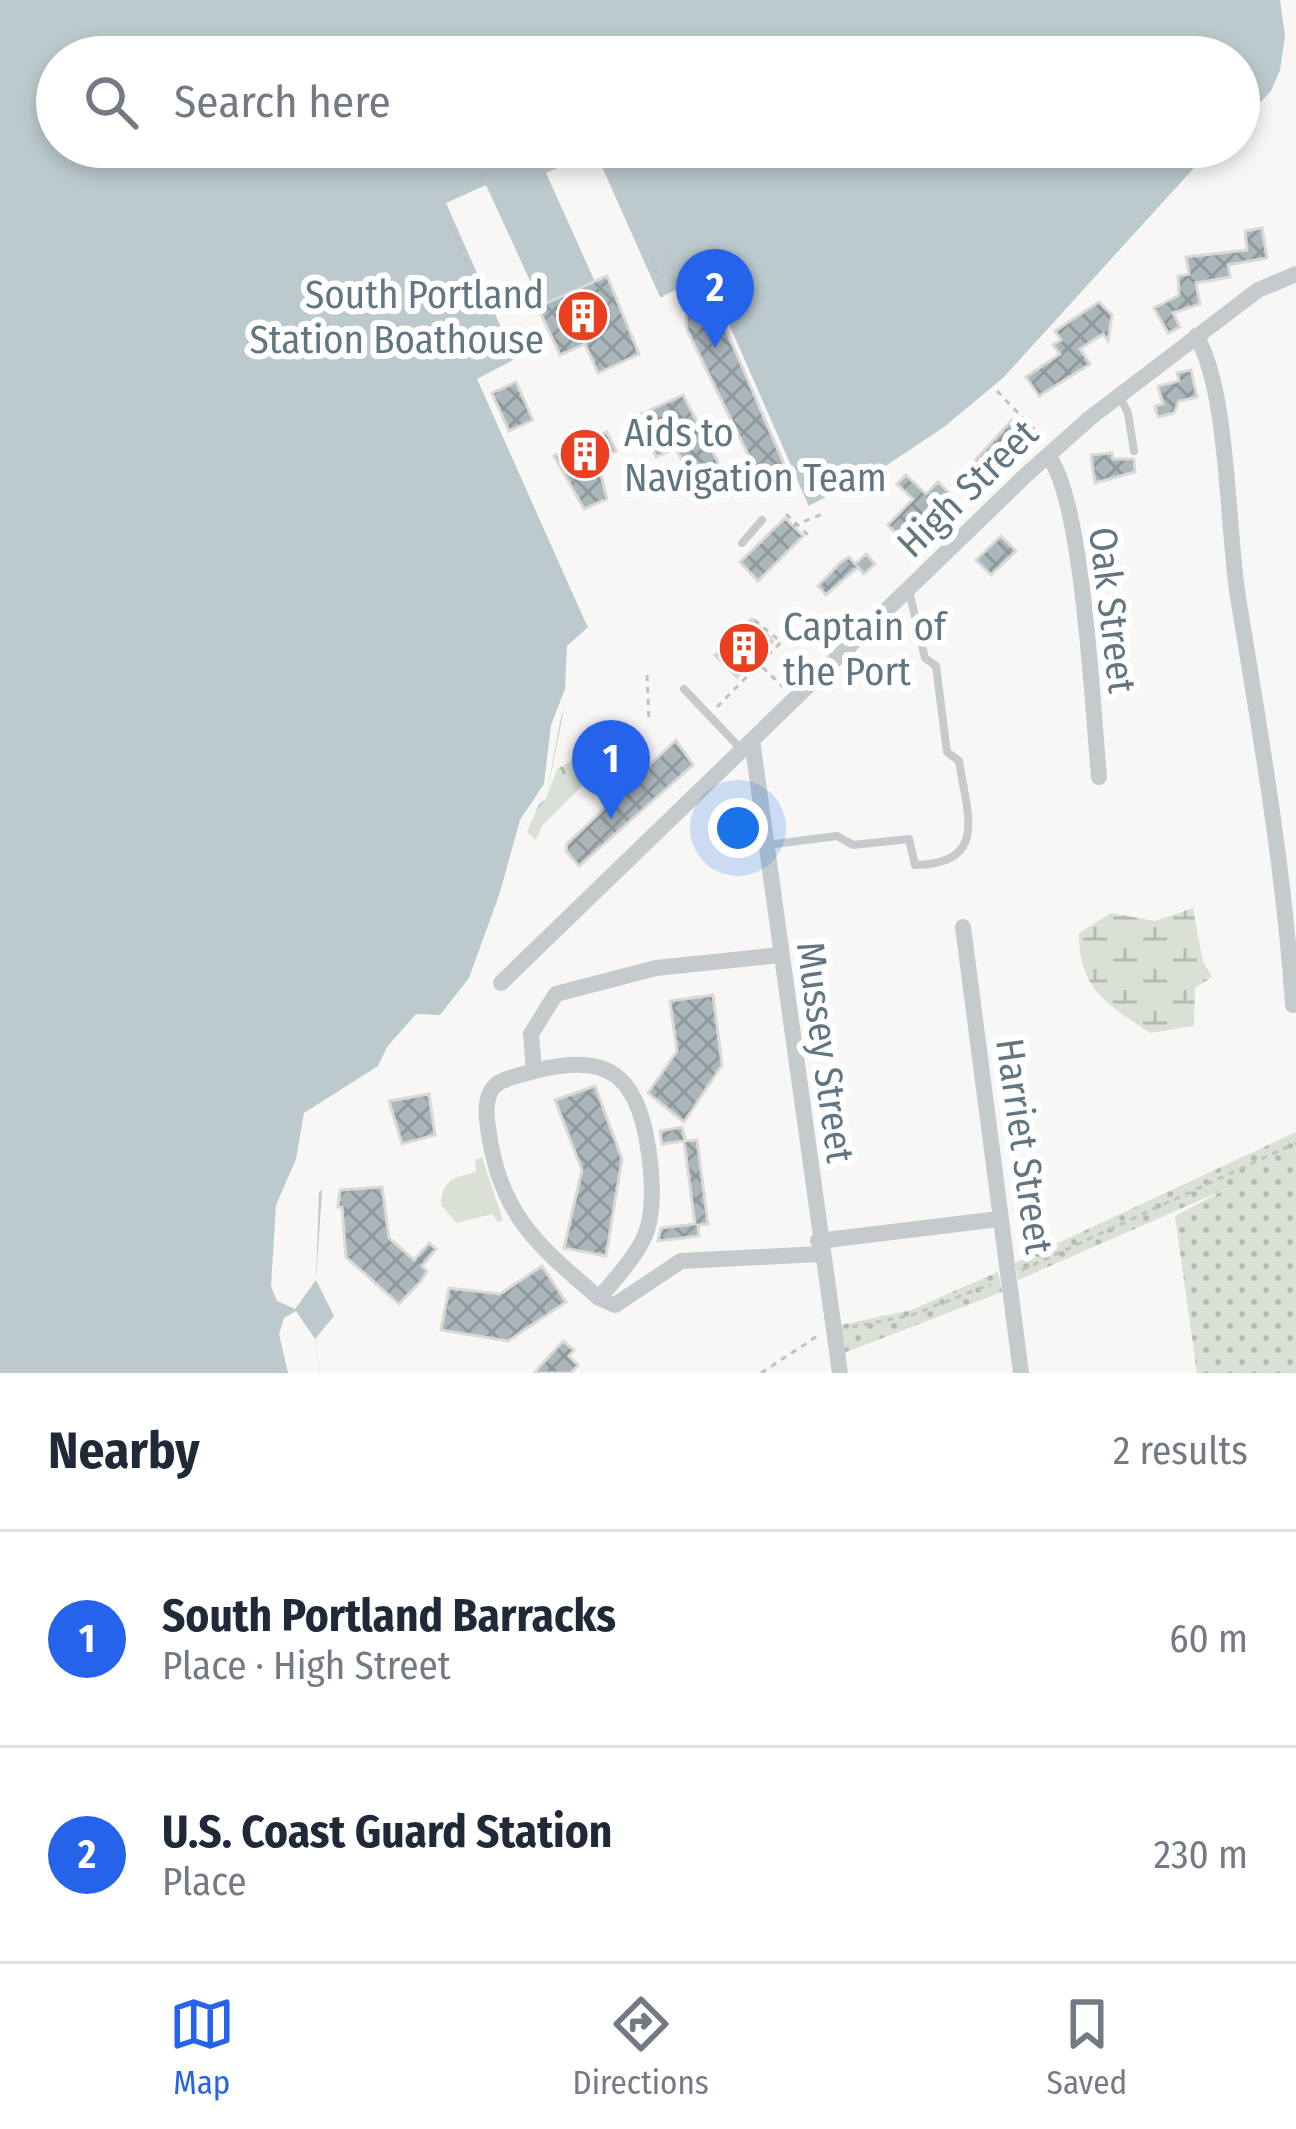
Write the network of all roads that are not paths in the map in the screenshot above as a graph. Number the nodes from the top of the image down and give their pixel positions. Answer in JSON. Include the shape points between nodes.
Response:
{"nodes":[{"id":1,"x":1296,"y":274,"type":"edge"},
{"id":2,"x":1196,"y":337,"type":"junction"},
{"id":3,"x":1119,"y":396,"type":"junction"},
{"id":4,"x":1134,"y":451,"type":"dead end"},
{"id":5,"x":1048,"y":456,"type":"junction"},
{"id":6,"x":762,"y":520,"type":"dead end"},
{"id":7,"x":742,"y":543,"type":"dead end"},
{"id":8,"x":909,"y":589,"type":"junction"},
{"id":9,"x":684,"y":689,"type":"dead end"},
{"id":10,"x":747,"y":745,"type":"junction"},
{"id":11,"x":1099,"y":777,"type":"dead end"},
{"id":12,"x":765,"y":845,"type":"junction"},
{"id":13,"x":963,"y":927,"type":"dead end"},
{"id":14,"x":780,"y":956,"type":"junction"},
{"id":15,"x":500,"y":983,"type":"dead end"},
{"id":16,"x":1293,"y":1005,"type":"edge"},
{"id":17,"x":533,"y":1072,"type":"junction"},
{"id":18,"x":999,"y":1219,"type":"junction"},
{"id":19,"x":819,"y":1247,"type":"junction"},
{"id":20,"x":599,"y":1298,"type":"junction"},
{"id":21,"x":840,"y":1373,"type":"edge"},
{"id":22,"x":1022,"y":1373,"type":"edge"}],
"edges":[{"from":1,"to":2,"type":"street","name":"High Street","via":[[1258,290]]},
{"from":2,"to":3,"type":"street","name":"High Street"},
{"from":2,"to":16,"type":"street","via":[[1214,396]]},
{"from":3,"to":4,"type":"lane"},
{"from":3,"to":5,"type":"street","name":"High Street"},
{"from":5,"to":8,"type":"street","name":"High Street"},
{"from":5,"to":11,"type":"street","name":"Oak Street","via":[[1070,524]]},
{"from":6,"to":7,"type":"lane"},
{"from":8,"to":10,"type":"street","name":"High Street"},
{"from":8,"to":12,"type":"lane","via":[[925,658],[936,666],[947,752],[958,761],[970,832],[962,850],[940,864],[915,865],[909,839]]},
{"from":9,"to":10,"type":"lane"},
{"from":10,"to":12,"type":"street","name":"Mussey Street"},
{"from":10,"to":15,"type":"street","name":"High Street"},
{"from":12,"to":14,"type":"street","name":"Mussey Street"},
{"from":13,"to":18,"type":"street","name":"Harriet Street"},
{"from":14,"to":17,"type":"street","via":[[656,968],[556,994],[531,1034]]},
{"from":14,"to":19,"type":"street","name":"Mussey Street"},
{"from":17,"to":20,"type":"street","via":[[497,1084],[490,1095],[498,1178],[516,1220]]},
{"from":17,"to":20,"type":"street","via":[[581,1064],[618,1075],[643,1118],[651,1172],[647,1232]]},
{"from":18,"to":19,"type":"street"},
{"from":18,"to":22,"type":"street","name":"Harriet Street"},
{"from":19,"to":20,"type":"street","via":[[681,1261],[615,1305]]},
{"from":19,"to":21,"type":"street","name":"Mussey Street"}]}
